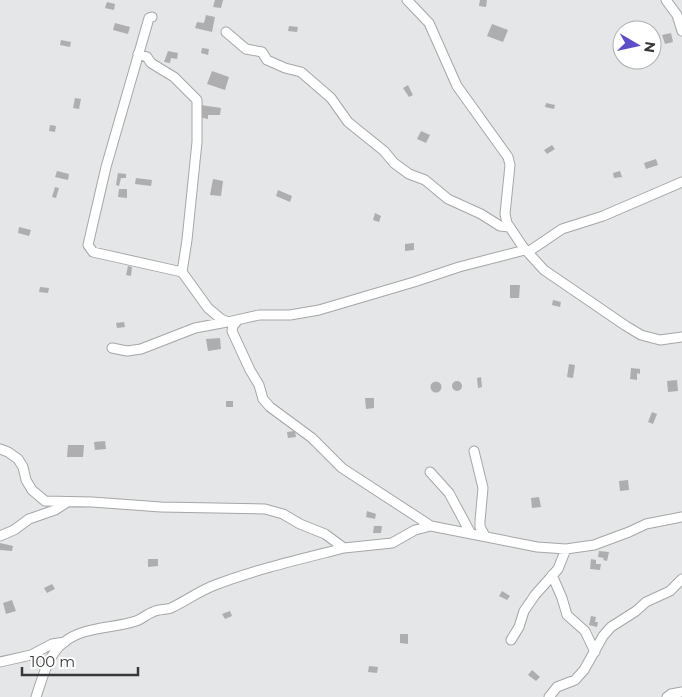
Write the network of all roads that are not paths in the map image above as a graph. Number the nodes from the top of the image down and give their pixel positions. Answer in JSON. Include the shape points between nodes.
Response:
{"nodes":[{"id":1,"x":407,"y":0,"type":"edge"},
{"id":2,"x":666,"y":0,"type":"edge"},
{"id":3,"x":152,"y":17,"type":"dead end"},
{"id":4,"x":682,"y":30,"type":"edge"},
{"id":5,"x":226,"y":32,"type":"dead end"},
{"id":6,"x":138,"y":54,"type":"junction"},
{"id":7,"x":682,"y":182,"type":"edge"},
{"id":8,"x":509,"y":227,"type":"junction"},
{"id":9,"x":526,"y":251,"type":"junction"},
{"id":10,"x":182,"y":272,"type":"junction"},
{"id":11,"x":232,"y":325,"type":"junction"},
{"id":12,"x":682,"y":337,"type":"edge"},
{"id":13,"x":112,"y":348,"type":"dead end"},
{"id":14,"x":0,"y":449,"type":"edge"},
{"id":15,"x":474,"y":451,"type":"dead end"},
{"id":16,"x":430,"y":472,"type":"dead end"},
{"id":17,"x":66,"y":503,"type":"junction"},
{"id":18,"x":682,"y":517,"type":"edge"},
{"id":19,"x":431,"y":526,"type":"junction"},
{"id":20,"x":471,"y":534,"type":"junction"},
{"id":21,"x":0,"y":536,"type":"edge"},
{"id":22,"x":485,"y":536,"type":"junction"},
{"id":23,"x":344,"y":548,"type":"junction"},
{"id":24,"x":566,"y":549,"type":"junction"},
{"id":25,"x":552,"y":575,"type":"junction"},
{"id":26,"x":682,"y":579,"type":"edge"},
{"id":27,"x":510,"y":640,"type":"dead end"},
{"id":28,"x":65,"y":642,"type":"junction"},
{"id":29,"x":596,"y":652,"type":"junction"},
{"id":30,"x":0,"y":662,"type":"edge"},
{"id":31,"x":682,"y":692,"type":"edge"},
{"id":32,"x":36,"y":697,"type":"edge"},
{"id":33,"x":549,"y":697,"type":"edge"},
{"id":34,"x":667,"y":697,"type":"edge"}],
"edges":[{"from":1,"to":8,"type":"street","via":[[429,23],[457,86],[508,156],[510,173],[505,214]]},
{"from":2,"to":4,"type":"street"},
{"from":3,"to":6,"type":"street"},
{"from":5,"to":8,"type":"street","via":[[246,49],[262,52],[267,60],[300,72],[331,98],[348,122],[409,174],[425,180],[448,199],[500,226]]},
{"from":6,"to":10,"type":"street","via":[[174,77],[198,103],[188,240]]},
{"from":6,"to":10,"type":"street","via":[[88,245],[93,252]]},
{"from":7,"to":9,"type":"street","via":[[610,214],[562,229]]},
{"from":8,"to":9,"type":"street"},
{"from":9,"to":11,"type":"street","via":[[459,267],[319,310],[290,315],[259,315]]},
{"from":9,"to":12,"type":"street","via":[[553,277],[626,326],[652,339]]},
{"from":10,"to":11,"type":"street","via":[[208,308]]},
{"from":11,"to":13,"type":"street","via":[[195,328],[142,350]]},
{"from":11,"to":19,"type":"street","via":[[263,400],[312,438],[342,468]]},
{"from":14,"to":17,"type":"street","via":[[18,459],[26,480],[40,498]]},
{"from":15,"to":22,"type":"street","via":[[483,488],[480,527]]},
{"from":16,"to":20,"type":"street","via":[[449,493]]},
{"from":17,"to":21,"type":"street","via":[[28,519]]},
{"from":17,"to":23,"type":"street","via":[[265,509],[325,534]]},
{"from":18,"to":24,"type":"street","via":[[654,521],[594,545]]},
{"from":19,"to":20,"type":"street"},
{"from":19,"to":23,"type":"street","via":[[415,530],[392,543]]},
{"from":20,"to":22,"type":"street"},
{"from":22,"to":24,"type":"street","via":[[537,547]]},
{"from":23,"to":28,"type":"street","via":[[231,579],[190,596],[171,608],[154,611],[136,621],[94,630]]},
{"from":24,"to":25,"type":"street"},
{"from":25,"to":27,"type":"street","via":[[524,611]]},
{"from":25,"to":29,"type":"street","via":[[567,615],[585,631]]},
{"from":26,"to":29,"type":"street","via":[[670,591],[646,602],[611,627]]},
{"from":28,"to":30,"type":"street","via":[[52,644],[32,655]]},
{"from":28,"to":32,"type":"street","via":[[52,656]]},
{"from":29,"to":33,"type":"street","via":[[580,676],[557,686]]},
{"from":31,"to":34,"type":"street"}]}
